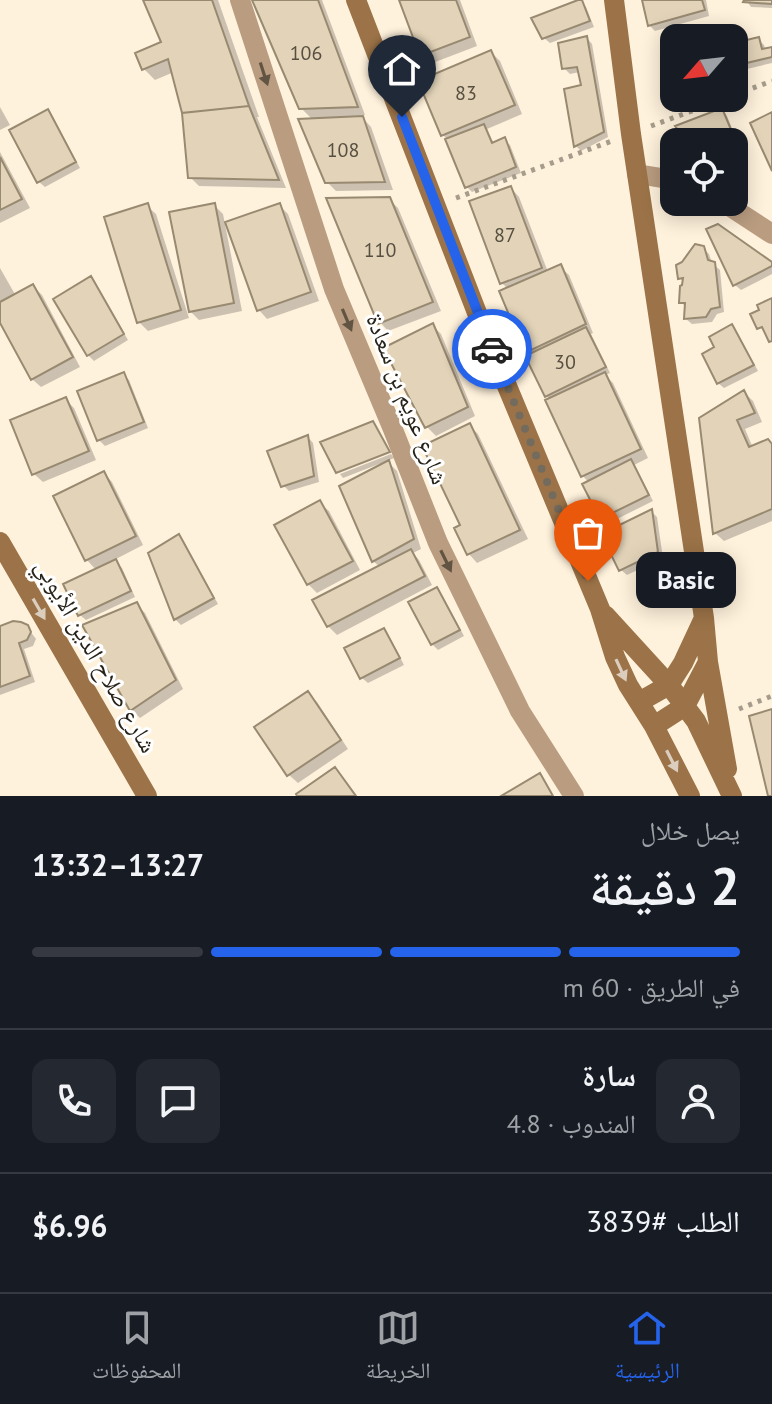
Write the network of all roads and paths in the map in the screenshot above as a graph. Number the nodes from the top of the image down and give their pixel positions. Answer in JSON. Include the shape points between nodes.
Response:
{"nodes":[{"id":1,"x":240,"y":0,"type":"edge"},
{"id":2,"x":356,"y":0,"type":"edge"},
{"id":3,"x":614,"y":0,"type":"edge"},
{"id":4,"x":772,"y":81,"type":"edge"},
{"id":5,"x":748,"y":90,"type":"edge"},
{"id":6,"x":690,"y":112,"type":"edge"},
{"id":7,"x":631,"y":134,"type":"junction"},
{"id":8,"x":637,"y":174,"type":"junction"},
{"id":9,"x":660,"y":178,"type":"edge"},
{"id":10,"x":436,"y":205,"type":"junction"},
{"id":11,"x":744,"y":216,"type":"edge"},
{"id":12,"x":772,"y":234,"type":"edge"},
{"id":13,"x":0,"y":542,"type":"edge"},
{"id":14,"x":600,"y":609,"type":"junction"},
{"id":15,"x":704,"y":618,"type":"junction"},
{"id":16,"x":708,"y":662,"type":"junction"},
{"id":17,"x":669,"y":685,"type":"junction"},
{"id":18,"x":772,"y":696,"type":"edge"},
{"id":19,"x":639,"y":702,"type":"junction"},
{"id":20,"x":685,"y":706,"type":"junction"},
{"id":21,"x":718,"y":717,"type":"junction"},
{"id":22,"x":654,"y":726,"type":"junction"},
{"id":23,"x":732,"y":794,"type":"edge"},
{"id":24,"x":147,"y":796,"type":"edge"},
{"id":25,"x":574,"y":796,"type":"edge"},
{"id":26,"x":690,"y":796,"type":"edge"}],
"edges":[{"from":1,"to":25,"type":"street","name":"شارع عويم بن سعادة","one_way":true,"via":[[334,289],[438,543],[520,711]]},
{"from":2,"to":10,"type":"main road"},
{"from":3,"to":7,"type":"main road"},
{"from":4,"to":5,"type":"path"},
{"from":6,"to":7,"type":"path"},
{"from":7,"to":8,"type":"main road"},
{"from":7,"to":10,"type":"path"},
{"from":8,"to":9,"type":"street"},
{"from":8,"to":15,"type":"main road"},
{"from":10,"to":14,"type":"main road"},
{"from":11,"to":12,"type":"street"},
{"from":13,"to":24,"type":"main road","name":"شارع صلاح الدين الأيوبي","one_way":true},
{"from":14,"to":17,"type":"main road"},
{"from":14,"to":19,"type":"main road","one_way":true,"via":[[615,657]]},
{"from":15,"to":16,"type":"main road"},
{"from":15,"to":17,"type":"main road"},
{"from":16,"to":20,"type":"main road"},
{"from":16,"to":21,"type":"main road"},
{"from":17,"to":19,"type":"main road"},
{"from":17,"to":20,"type":"main road"},
{"from":18,"to":21,"type":"path"},
{"from":19,"to":22,"type":"main road"},
{"from":20,"to":22,"type":"main road"},
{"from":20,"to":23,"type":"main road"},
{"from":21,"to":23,"type":"main road"},
{"from":22,"to":26,"type":"main road","one_way":true}]}
